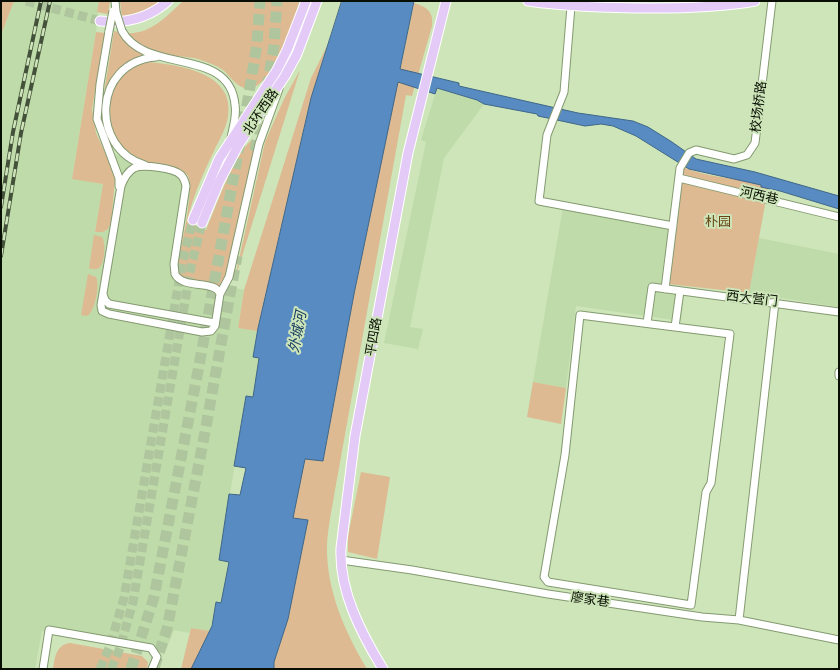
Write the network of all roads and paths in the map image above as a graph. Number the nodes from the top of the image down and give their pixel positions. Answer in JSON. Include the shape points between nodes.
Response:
{"nodes":[{"id":1,"x":115,"y":1,"type":"edge"},
{"id":2,"x":168,"y":1,"type":"edge"},
{"id":3,"x":306,"y":1,"type":"edge"},
{"id":4,"x":317,"y":1,"type":"edge"},
{"id":5,"x":446,"y":1,"type":"edge"},
{"id":6,"x":528,"y":1,"type":"edge"},
{"id":7,"x":755,"y":1,"type":"edge"},
{"id":8,"x":772,"y":1,"type":"edge"},
{"id":9,"x":571,"y":6,"type":"junction"},
{"id":10,"x":114,"y":12,"type":"junction"},
{"id":11,"x":100,"y":21,"type":"tunnel mouth"},
{"id":12,"x":162,"y":57,"type":"junction"},
{"id":13,"x":284,"y":78,"type":"junction"},
{"id":14,"x":230,"y":140,"type":"junction"},
{"id":15,"x":151,"y":167,"type":"junction"},
{"id":16,"x":679,"y":178,"type":"junction"},
{"id":17,"x":118,"y":200,"type":"junction"},
{"id":18,"x":839,"y":217,"type":"edge"},
{"id":19,"x":673,"y":226,"type":"junction"},
{"id":20,"x":665,"y":289,"type":"junction"},
{"id":21,"x":680,"y":291,"type":"junction"},
{"id":22,"x":103,"y":294,"type":"junction"},
{"id":23,"x":220,"y":294,"type":"junction"},
{"id":24,"x":775,"y":302,"type":"junction"},
{"id":25,"x":839,"y":312,"type":"edge"},
{"id":26,"x":647,"y":323,"type":"junction"},
{"id":27,"x":216,"y":324,"type":"junction"},
{"id":28,"x":675,"y":327,"type":"junction"},
{"id":29,"x":839,"y":372,"type":"edge"},
{"id":30,"x":839,"y":376,"type":"edge"},
{"id":31,"x":340,"y":560,"type":"junction"},
{"id":32,"x":739,"y":620,"type":"junction"},
{"id":33,"x":839,"y":640,"type":"edge"},
{"id":34,"x":44,"y":669,"type":"edge"},
{"id":35,"x":152,"y":669,"type":"edge"},
{"id":36,"x":383,"y":669,"type":"edge"}],
"edges":[{"from":1,"to":10,"type":"street"},
{"from":2,"to":11,"type":"main road","via":[[140,18],[119,22]]},
{"from":3,"to":14,"type":"main road","name":"北环西路","via":[[296,31],[277,70]]},
{"from":4,"to":13,"type":"main road","name":"北环西路","via":[[297,54]]},
{"from":5,"to":31,"type":"main road","name":"平四路","via":[[408,153],[356,436]]},
{"from":6,"to":9,"type":"main road"},
{"from":7,"to":9,"type":"main road","via":[[679,8]]},
{"from":8,"to":16,"type":"street","name":"校场桥路","via":[[755,143],[747,155],[734,159],[696,150],[689,153],[680,168]]},
{"from":9,"to":19,"type":"street","via":[[564,92],[547,135],[539,201]]},
{"from":10,"to":12,"type":"street","bridge":true,"via":[[129,41],[140,50]]},
{"from":10,"to":17,"type":"street","bridge":true,"via":[[100,84],[97,119],[119,178]]},
{"from":12,"to":14,"type":"street","via":[[209,69],[229,86],[236,106]]},
{"from":12,"to":15,"type":"street","via":[[140,60],[123,69],[114,78],[106,105],[107,122],[116,143],[133,161]]},
{"from":13,"to":14,"type":"main road","name":"北环西路","via":[[239,144],[198,222],[210,178]]},
{"from":13,"to":23,"type":"street","via":[[263,130],[229,277]]},
{"from":15,"to":17,"type":"street","via":[[141,166],[129,171],[123,180]]},
{"from":15,"to":23,"type":"street","via":[[180,173],[185,179],[174,264],[176,277],[215,288]]},
{"from":16,"to":18,"type":"street","name":"河西巷"},
{"from":16,"to":19,"type":"street","name":"校场桥路"},
{"from":17,"to":22,"type":"street"},
{"from":19,"to":20,"type":"street","name":"校场桥路"},
{"from":20,"to":21,"type":"street","name":"西大营门"},
{"from":20,"to":26,"type":"street","via":[[652,287]]},
{"from":21,"to":24,"type":"street","name":"西大营门"},
{"from":21,"to":28,"type":"street"},
{"from":22,"to":27,"type":"street","via":[[109,304]]},
{"from":22,"to":27,"type":"street","via":[[101,307],[106,314],[204,332],[212,331]]},
{"from":23,"to":27,"type":"street"},
{"from":24,"to":25,"type":"street","name":"西大营门"},
{"from":24,"to":32,"type":"street"},
{"from":26,"to":28,"type":"street"},
{"from":26,"to":28,"type":"street","via":[[580,315],[565,455],[544,576],[548,582],[691,605],[706,492],[711,483],[730,334]]},
{"from":29,"to":30,"type":"street"},
{"from":31,"to":32,"type":"street","name":"廖家巷","via":[[548,594],[702,617]]},
{"from":31,"to":36,"type":"main road","name":"平四路","via":[[347,594],[359,625]]},
{"from":32,"to":33,"type":"street","name":"廖家巷"},
{"from":34,"to":35,"type":"street","via":[[50,630],[151,648],[157,657]]}]}
